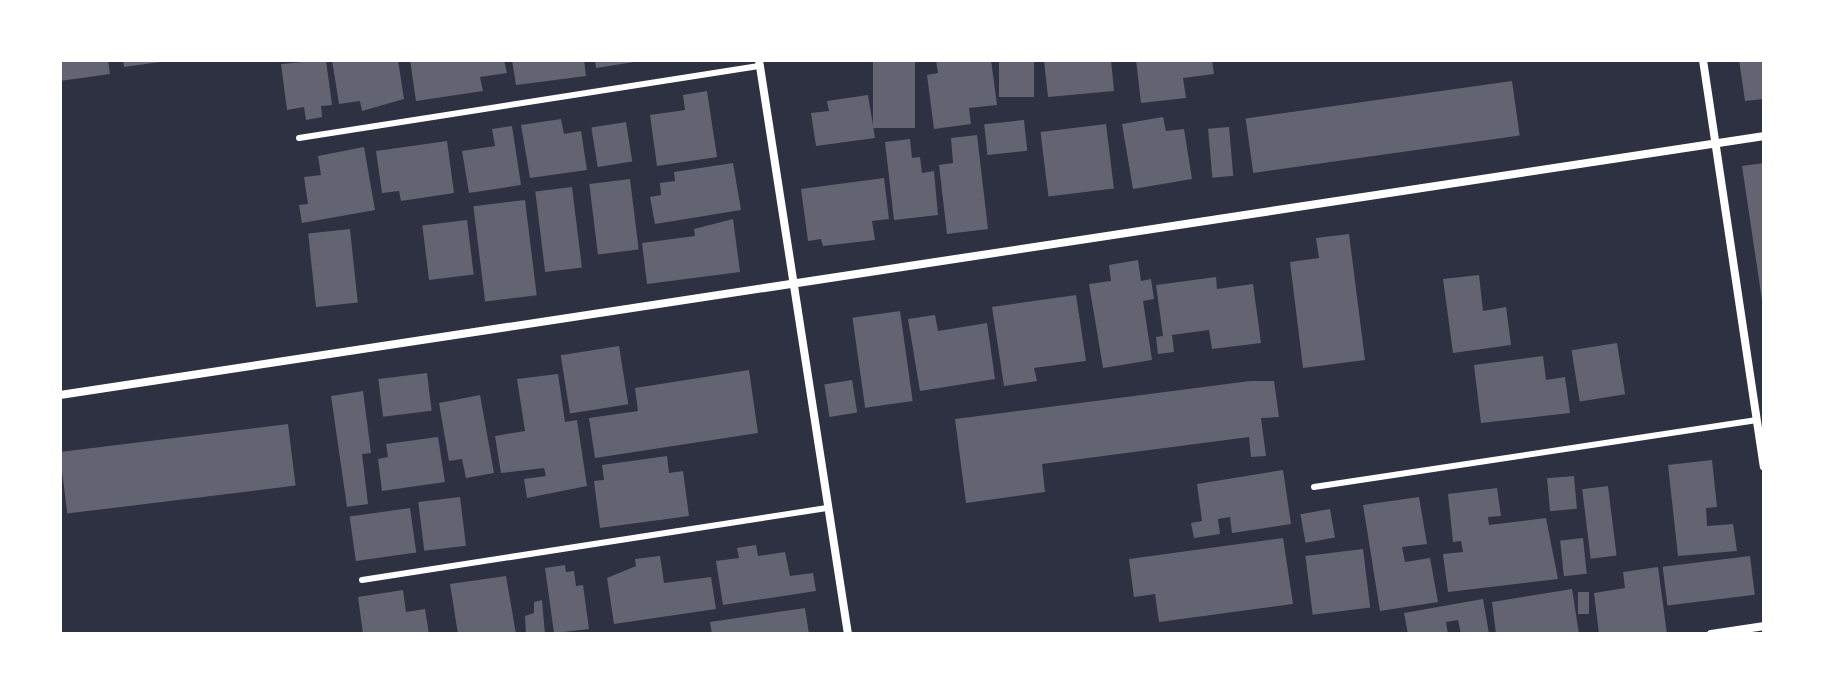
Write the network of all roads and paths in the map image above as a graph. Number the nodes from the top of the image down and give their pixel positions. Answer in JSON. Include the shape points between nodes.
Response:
{"nodes":[{"id":1,"x":1703,"y":60,"type":"edge"},
{"id":2,"x":759,"y":63,"type":"edge"},
{"id":3,"x":1764,"y":136,"type":"edge"},
{"id":4,"x":299,"y":138,"type":"dead end"},
{"id":5,"x":1715,"y":143,"type":"junction"},
{"id":6,"x":792,"y":284,"type":"junction"},
{"id":7,"x":60,"y":395,"type":"edge"},
{"id":8,"x":1761,"y":420,"type":"edge"},
{"id":9,"x":1764,"y":466,"type":"edge"},
{"id":10,"x":1314,"y":487,"type":"dead end"},
{"id":11,"x":828,"y":508,"type":"junction"},
{"id":12,"x":362,"y":580,"type":"dead end"},
{"id":13,"x":1764,"y":626,"type":"edge"},
{"id":14,"x":848,"y":634,"type":"edge"},
{"id":15,"x":1711,"y":634,"type":"edge"}],
"edges":[{"from":1,"to":5,"type":"street"},
{"from":2,"to":4,"type":"lane"},
{"from":2,"to":6,"type":"street"},
{"from":3,"to":5,"type":"street"},
{"from":5,"to":6,"type":"street"},
{"from":5,"to":8,"type":"street"},
{"from":6,"to":7,"type":"street"},
{"from":6,"to":11,"type":"street"},
{"from":8,"to":9,"type":"street"},
{"from":8,"to":10,"type":"lane"},
{"from":11,"to":12,"type":"lane"},
{"from":11,"to":14,"type":"street"},
{"from":13,"to":15,"type":"street"}]}
